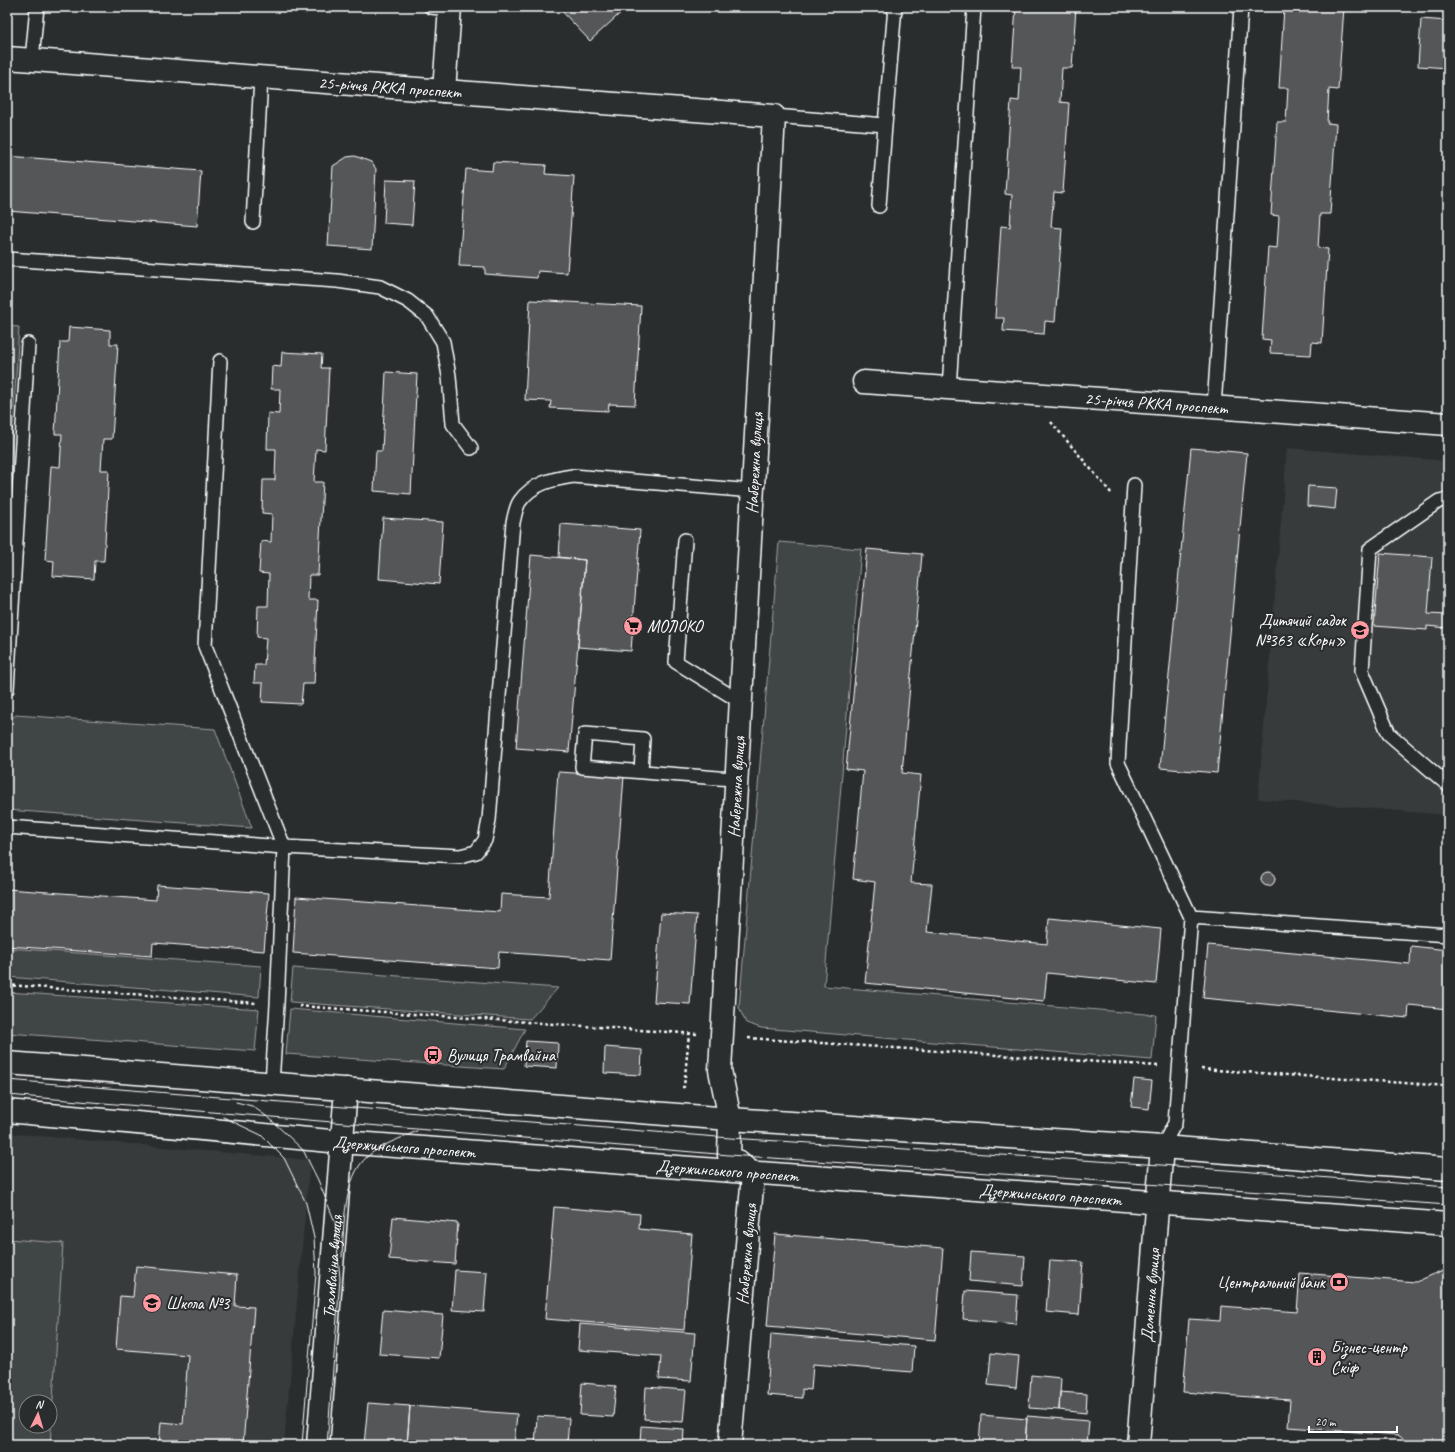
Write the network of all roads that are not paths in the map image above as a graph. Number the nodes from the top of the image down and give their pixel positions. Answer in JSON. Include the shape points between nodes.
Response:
{"nodes":[{"id":1,"x":37,"y":7,"type":"edge"},
{"id":2,"x":895,"y":7,"type":"edge"},
{"id":3,"x":974,"y":7,"type":"edge"},
{"id":4,"x":1241,"y":7,"type":"edge"},
{"id":5,"x":443,"y":8,"type":"edge"},
{"id":6,"x":7,"y":58,"type":"edge"},
{"id":7,"x":32,"y":60,"type":"junction"},
{"id":8,"x":261,"y":78,"type":"junction"},
{"id":9,"x":444,"y":91,"type":"junction"},
{"id":10,"x":774,"y":116,"type":"junction"},
{"id":11,"x":885,"y":125,"type":"junction"},
{"id":12,"x":879,"y":206,"type":"dead end"},
{"id":13,"x":253,"y":222,"type":"dead end"},
{"id":14,"x":7,"y":259,"type":"edge"},
{"id":15,"x":28,"y":344,"type":"dead end"},
{"id":16,"x":220,"y":361,"type":"dead end"},
{"id":17,"x":864,"y":382,"type":"dead end"},
{"id":18,"x":949,"y":388,"type":"junction"},
{"id":19,"x":1214,"y":407,"type":"junction"},
{"id":20,"x":1448,"y":424,"type":"edge"},
{"id":21,"x":472,"y":448,"type":"dead end"},
{"id":22,"x":1134,"y":485,"type":"dead end"},
{"id":23,"x":753,"y":491,"type":"junction"},
{"id":24,"x":1448,"y":499,"type":"edge"},
{"id":25,"x":685,"y":540,"type":"dead end"},
{"id":26,"x":7,"y":689,"type":"edge"},
{"id":27,"x":741,"y":702,"type":"junction"},
{"id":28,"x":641,"y":771,"type":"junction"},
{"id":29,"x":736,"y":779,"type":"junction"},
{"id":30,"x":1448,"y":785,"type":"edge"},
{"id":31,"x":7,"y":827,"type":"edge"},
{"id":32,"x":284,"y":847,"type":"junction"},
{"id":33,"x":1191,"y":917,"type":"junction"},
{"id":34,"x":1448,"y":936,"type":"edge"},
{"id":35,"x":7,"y":1063,"type":"edge"},
{"id":36,"x":272,"y":1083,"type":"junction"},
{"id":37,"x":346,"y":1089,"type":"junction"},
{"id":38,"x":7,"y":1111,"type":"edge"},
{"id":39,"x":730,"y":1119,"type":"junction"},
{"id":40,"x":341,"y":1142,"type":"junction"},
{"id":41,"x":1162,"y":1147,"type":"junction"},
{"id":42,"x":1448,"y":1169,"type":"edge"},
{"id":43,"x":753,"y":1174,"type":"junction"},
{"id":44,"x":1158,"y":1202,"type":"junction"},
{"id":45,"x":1448,"y":1224,"type":"edge"},
{"id":46,"x":318,"y":1445,"type":"edge"},
{"id":47,"x":730,"y":1445,"type":"edge"},
{"id":48,"x":1138,"y":1445,"type":"edge"}],
"edges":[{"from":1,"to":7,"type":"lane"},
{"from":2,"to":11,"type":"lane"},
{"from":3,"to":18,"type":"lane"},
{"from":4,"to":19,"type":"lane"},
{"from":5,"to":9,"type":"street"},
{"from":6,"to":7,"type":"street","name":"25-річчя РККА проспект"},
{"from":7,"to":8,"type":"street","name":"25-річчя РККА проспект"},
{"from":8,"to":9,"type":"street","name":"25-річчя РККА проспект"},
{"from":8,"to":13,"type":"lane"},
{"from":9,"to":10,"type":"street","name":"25-річчя РККА проспект"},
{"from":10,"to":11,"type":"lane"},
{"from":10,"to":23,"type":"street","name":"Набережна вулиця"},
{"from":11,"to":12,"type":"lane"},
{"from":14,"to":21,"type":"lane","via":[[329,281],[380,287],[408,301],[427,316],[443,342],[450,376],[452,424]]},
{"from":15,"to":26,"type":"lane"},
{"from":16,"to":32,"type":"lane","via":[[205,646]]},
{"from":17,"to":18,"type":"street","name":"25-річчя РККА проспект"},
{"from":18,"to":19,"type":"street","name":"25-річчя РККА проспект"},
{"from":19,"to":20,"type":"street","name":"25-річчя РККА проспект"},
{"from":22,"to":33,"type":"lane","via":[[1118,763]]},
{"from":23,"to":27,"type":"street","name":"Набережна вулиця"},
{"from":23,"to":32,"type":"lane","via":[[573,476],[554,479],[534,487],[519,502],[513,522],[489,820],[484,840],[476,852],[460,856]]},
{"from":24,"to":30,"type":"lane","via":[[1439,501],[1370,549],[1362,671],[1389,734]]},
{"from":25,"to":27,"type":"lane","via":[[676,662]]},
{"from":27,"to":29,"type":"street","name":"Набережна вулиця"},
{"from":28,"to":28,"type":"lane","via":[[582,767],[584,734],[643,739]]},
{"from":28,"to":29,"type":"lane"},
{"from":29,"to":39,"type":"street","name":"Набережна вулиця","via":[[720,1070]]},
{"from":31,"to":32,"type":"lane"},
{"from":32,"to":36,"type":"lane","via":[[278,1005]]},
{"from":33,"to":34,"type":"lane"},
{"from":33,"to":41,"type":"lane","via":[[1175,1123]]},
{"from":35,"to":36,"type":"street"},
{"from":36,"to":37,"type":"street"},
{"from":37,"to":39,"type":"street"},
{"from":37,"to":40,"type":"street","name":"Трамвайна вулиця"},
{"from":38,"to":40,"type":"street","name":"Дзержинського проспект"},
{"from":39,"to":41,"type":"street"},
{"from":39,"to":43,"type":"street","name":"Набережна вулиця","via":[[730,1155]]},
{"from":40,"to":43,"type":"street","name":"Дзержинського проспект"},
{"from":40,"to":46,"type":"street","name":"Трамвайна вулиця"},
{"from":41,"to":42,"type":"street"},
{"from":41,"to":44,"type":"street","name":"Доменна вулиця"},
{"from":43,"to":44,"type":"street","name":"Дзержинського проспект"},
{"from":43,"to":47,"type":"street","name":"Набережна вулиця"},
{"from":44,"to":45,"type":"street","name":"Дзержинського проспект"},
{"from":44,"to":48,"type":"street","name":"Доменна вулиця"}]}
